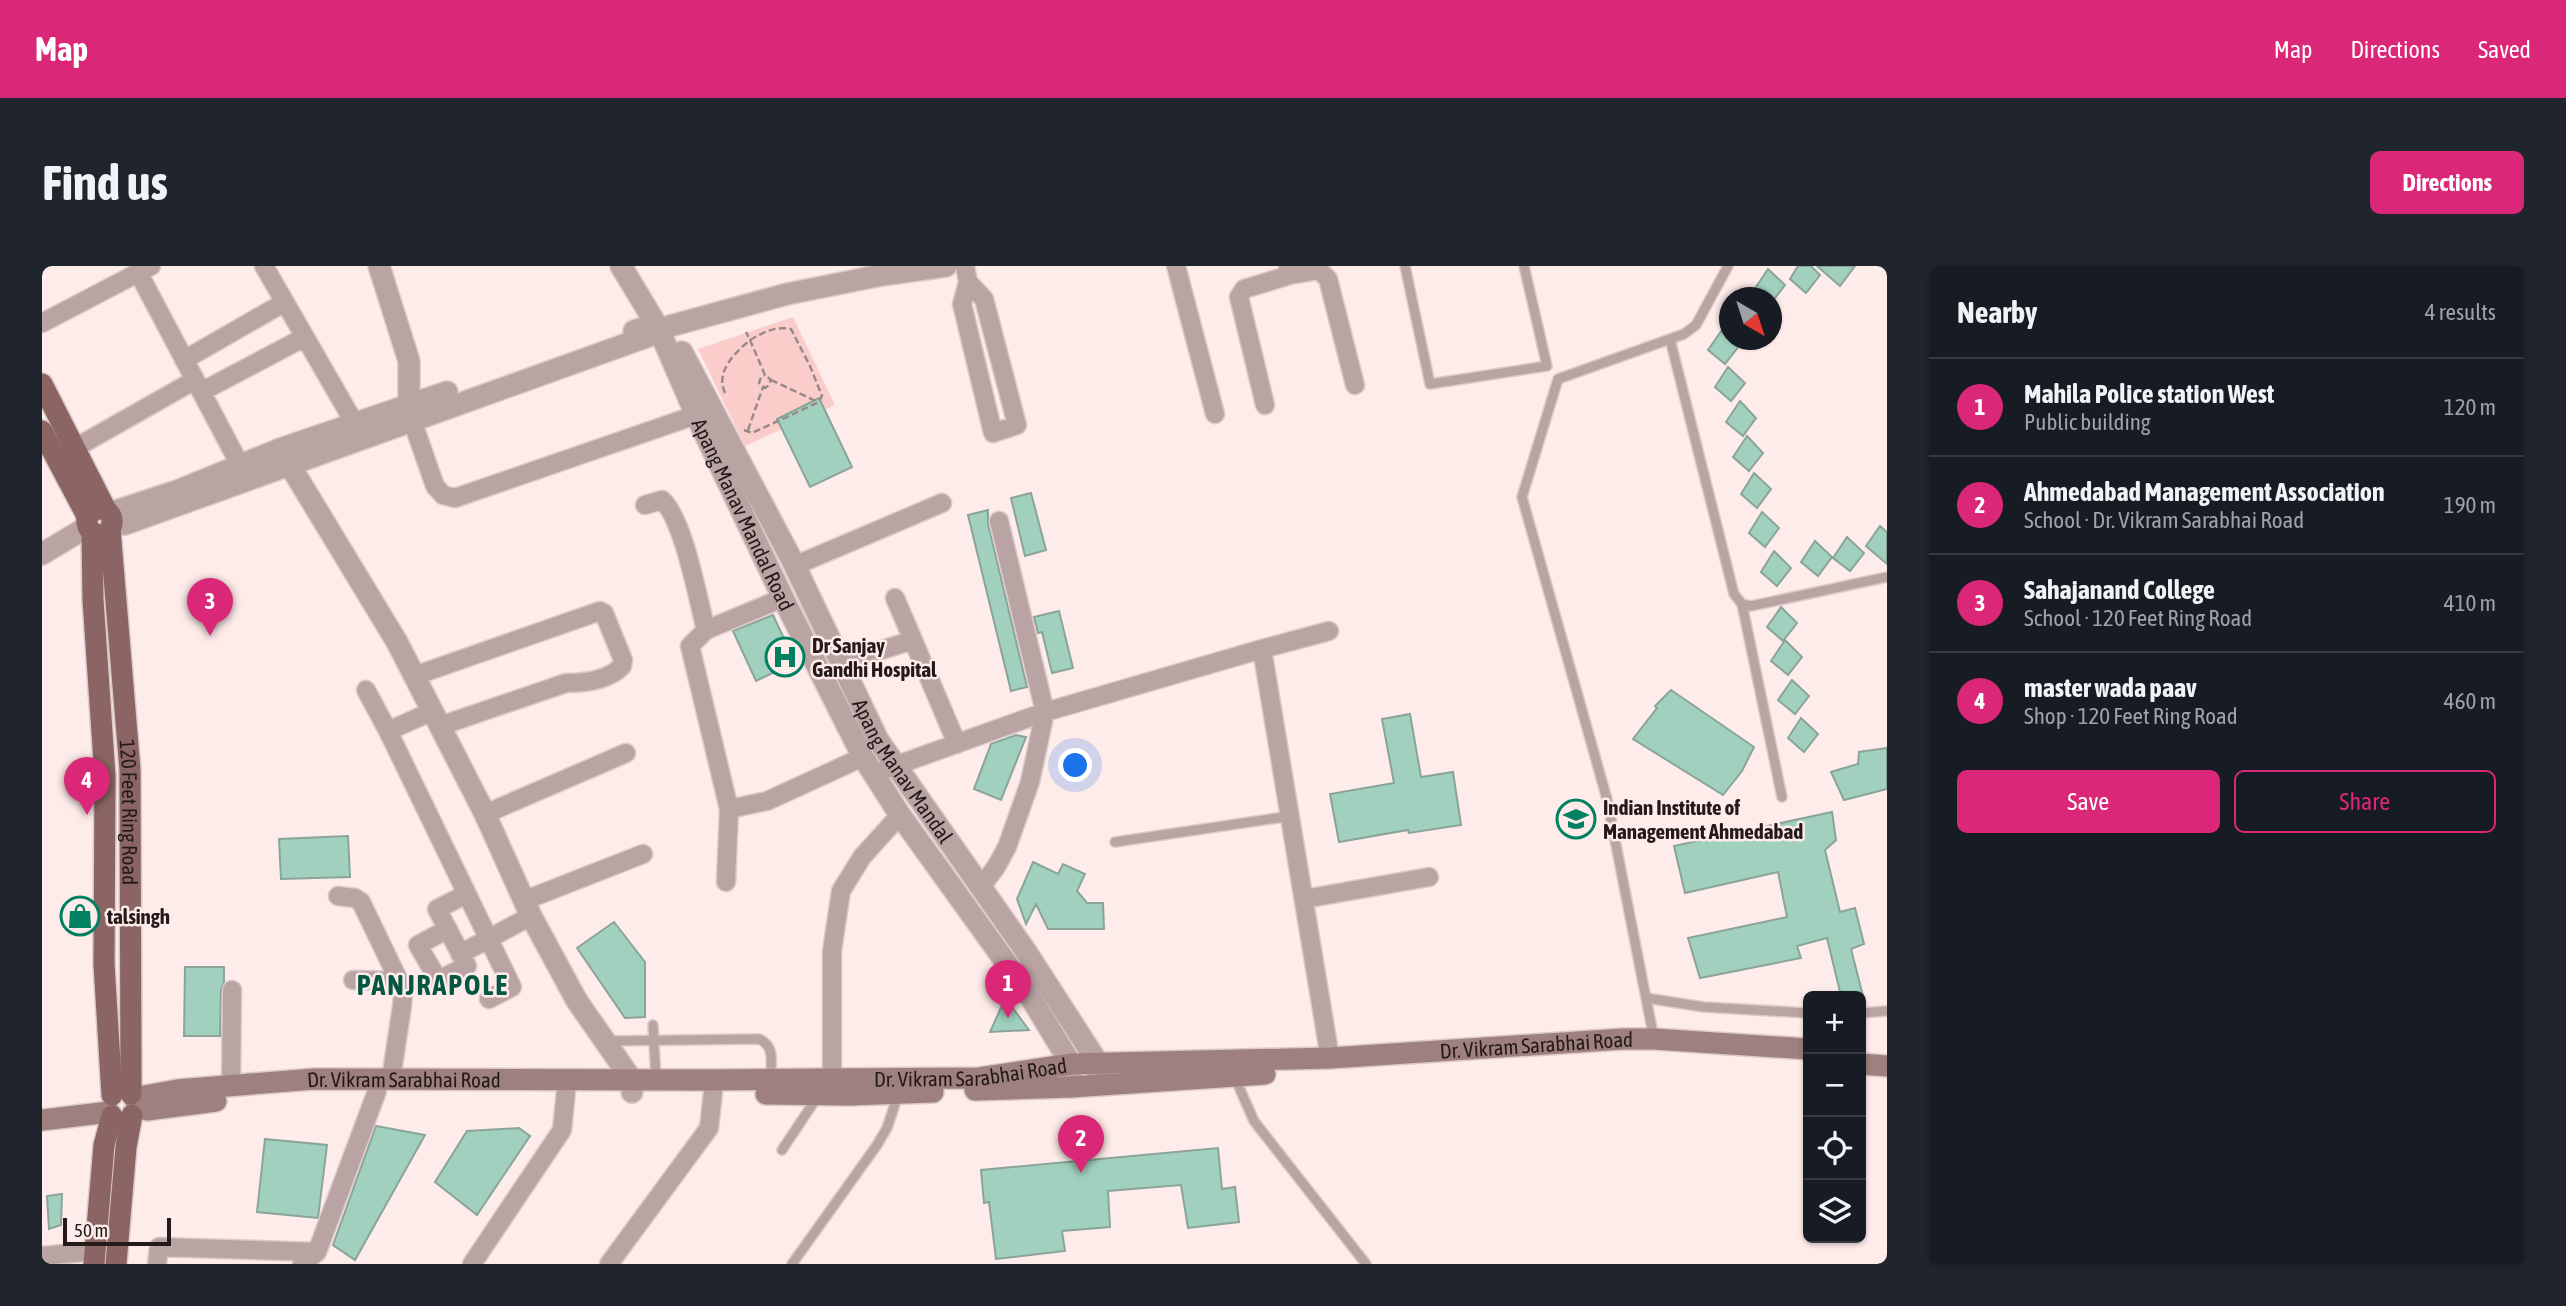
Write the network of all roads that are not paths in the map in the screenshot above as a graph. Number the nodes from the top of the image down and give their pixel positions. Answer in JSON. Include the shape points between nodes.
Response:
{"nodes":[{"id":1,"x":264,"y":266,"type":"edge"},
{"id":2,"x":379,"y":266,"type":"edge"},
{"id":3,"x":621,"y":266,"type":"edge"},
{"id":4,"x":632,"y":266,"type":"edge"},
{"id":5,"x":862,"y":266,"type":"edge"},
{"id":6,"x":946,"y":266,"type":"edge"},
{"id":7,"x":1176,"y":266,"type":"edge"},
{"id":8,"x":1405,"y":266,"type":"edge"},
{"id":9,"x":1524,"y":266,"type":"edge"},
{"id":10,"x":1728,"y":266,"type":"edge"},
{"id":11,"x":145,"y":269,"type":"edge"},
{"id":12,"x":893,"y":270,"type":"edge"},
{"id":13,"x":1289,"y":271,"type":"edge"},
{"id":14,"x":967,"y":274,"type":"edge"},
{"id":15,"x":285,"y":302,"type":"junction"},
{"id":16,"x":42,"y":323,"type":"edge"},
{"id":17,"x":664,"y":324,"type":"junction"},
{"id":18,"x":305,"y":337,"type":"junction"},
{"id":19,"x":1670,"y":339,"type":"junction"},
{"id":20,"x":184,"y":360,"type":"junction"},
{"id":21,"x":1547,"y":366,"type":"junction"},
{"id":22,"x":1558,"y":379,"type":"junction"},
{"id":23,"x":42,"y":384,"type":"edge"},
{"id":24,"x":1355,"y":385,"type":"dead end"},
{"id":25,"x":198,"y":386,"type":"junction"},
{"id":26,"x":1265,"y":405,"type":"dead end"},
{"id":27,"x":411,"y":412,"type":"junction"},
{"id":28,"x":1215,"y":414,"type":"dead end"},
{"id":29,"x":696,"y":415,"type":"junction"},
{"id":30,"x":355,"y":424,"type":"junction"},
{"id":31,"x":45,"y":444,"type":"edge"},
{"id":32,"x":75,"y":448,"type":"junction"},
{"id":33,"x":285,"y":456,"type":"junction"},
{"id":34,"x":240,"y":465,"type":"junction"},
{"id":35,"x":942,"y":503,"type":"dead end"},
{"id":36,"x":645,"y":505,"type":"dead end"},
{"id":37,"x":999,"y":521,"type":"dead end"},
{"id":38,"x":101,"y":522,"type":"junction"},
{"id":39,"x":42,"y":554,"type":"edge"},
{"id":40,"x":794,"y":564,"type":"junction"},
{"id":41,"x":771,"y":572,"type":"junction"},
{"id":42,"x":1887,"y":577,"type":"edge"},
{"id":43,"x":895,"y":597,"type":"dead end"},
{"id":44,"x":783,"y":598,"type":"junction"},
{"id":45,"x":1742,"y":604,"type":"junction"},
{"id":46,"x":706,"y":630,"type":"junction"},
{"id":47,"x":1329,"y":631,"type":"dead end"},
{"id":48,"x":913,"y":640,"type":"junction"},
{"id":49,"x":1262,"y":649,"type":"junction"},
{"id":50,"x":841,"y":663,"type":"junction"},
{"id":51,"x":414,"y":676,"type":"junction"},
{"id":52,"x":366,"y":690,"type":"dead end"},
{"id":53,"x":1045,"y":712,"type":"junction"},
{"id":54,"x":437,"y":718,"type":"junction"},
{"id":55,"x":388,"y":731,"type":"junction"},
{"id":56,"x":957,"y":744,"type":"junction"},
{"id":57,"x":626,"y":753,"type":"dead end"},
{"id":58,"x":868,"y":764,"type":"junction"},
{"id":59,"x":895,"y":767,"type":"junction"},
{"id":60,"x":1782,"y":797,"type":"dead end"},
{"id":61,"x":729,"y":810,"type":"junction"},
{"id":62,"x":485,"y":814,"type":"junction"},
{"id":63,"x":901,"y":814,"type":"junction"},
{"id":64,"x":1291,"y":817,"type":"junction"},
{"id":65,"x":1115,"y":842,"type":"dead end"},
{"id":66,"x":643,"y":854,"type":"dead end"},
{"id":67,"x":1429,"y":877,"type":"dead end"},
{"id":68,"x":726,"y":882,"type":"dead end"},
{"id":69,"x":981,"y":887,"type":"junction"},
{"id":70,"x":467,"y":894,"type":"junction"},
{"id":71,"x":338,"y":896,"type":"dead end"},
{"id":72,"x":1304,"y":899,"type":"junction"},
{"id":73,"x":527,"y":909,"type":"junction"},
{"id":74,"x":448,"y":929,"type":"junction"},
{"id":75,"x":488,"y":938,"type":"junction"},
{"id":76,"x":460,"y":954,"type":"junction"},
{"id":77,"x":353,"y":980,"type":"dead end"},
{"id":78,"x":399,"y":981,"type":"junction"},
{"id":79,"x":232,"y":990,"type":"dead end"},
{"id":80,"x":1646,"y":998,"type":"junction"},
{"id":81,"x":489,"y":999,"type":"dead end"},
{"id":82,"x":1887,"y":1011,"type":"edge"},
{"id":83,"x":1803,"y":1013,"type":"edge"},
{"id":84,"x":1866,"y":1013,"type":"edge"},
{"id":85,"x":653,"y":1025,"type":"dead end"},
{"id":86,"x":606,"y":1041,"type":"junction"},
{"id":87,"x":654,"y":1041,"type":"junction"},
{"id":88,"x":1655,"y":1046,"type":"junction"},
{"id":89,"x":1803,"y":1049,"type":"edge"},
{"id":90,"x":1866,"y":1052,"type":"edge"},
{"id":91,"x":1887,"y":1054,"type":"edge"},
{"id":92,"x":1330,"y":1058,"type":"junction"},
{"id":93,"x":1803,"y":1061,"type":"edge"},
{"id":94,"x":1070,"y":1064,"type":"junction"},
{"id":95,"x":1866,"y":1064,"type":"edge"},
{"id":96,"x":1887,"y":1066,"type":"edge"},
{"id":97,"x":1231,"y":1068,"type":"junction"},
{"id":98,"x":1098,"y":1074,"type":"junction"},
{"id":99,"x":656,"y":1080,"type":"junction"},
{"id":100,"x":770,"y":1080,"type":"junction"},
{"id":101,"x":384,"y":1085,"type":"junction"},
{"id":102,"x":231,"y":1086,"type":"junction"},
{"id":103,"x":632,"y":1086,"type":"junction"},
{"id":104,"x":826,"y":1087,"type":"junction"},
{"id":105,"x":1071,"y":1087,"type":"junction"},
{"id":106,"x":566,"y":1091,"type":"junction"},
{"id":107,"x":713,"y":1092,"type":"junction"},
{"id":108,"x":899,"y":1094,"type":"junction"},
{"id":109,"x":122,"y":1105,"type":"junction"},
{"id":110,"x":42,"y":1108,"type":"edge"},
{"id":111,"x":42,"y":1121,"type":"edge"},
{"id":112,"x":782,"y":1150,"type":"dead end"},
{"id":113,"x":317,"y":1252,"type":"junction"},
{"id":114,"x":42,"y":1256,"type":"edge"},
{"id":115,"x":94,"y":1258,"type":"edge"},
{"id":116,"x":116,"y":1264,"type":"edge"},
{"id":117,"x":157,"y":1264,"type":"edge"},
{"id":118,"x":302,"y":1264,"type":"edge"},
{"id":119,"x":472,"y":1264,"type":"edge"},
{"id":120,"x":609,"y":1264,"type":"edge"},
{"id":121,"x":792,"y":1264,"type":"edge"},
{"id":122,"x":1366,"y":1264,"type":"edge"}],
"edges":[{"from":1,"to":15,"type":"street"},
{"from":2,"to":27,"type":"street","via":[[409,361]]},
{"from":3,"to":17,"type":"street","name":"Apang Manav Mandal Road"},
{"from":4,"to":17,"type":"street","name":"Apang Manav Mandal"},
{"from":5,"to":17,"type":"street","via":[[771,288]]},
{"from":6,"to":12,"type":"street"},
{"from":7,"to":28,"type":"street"},
{"from":8,"to":21,"type":"lane","via":[[1430,384]]},
{"from":9,"to":21,"type":"lane"},
{"from":10,"to":19,"type":"lane","via":[[1696,324]]},
{"from":11,"to":16,"type":"street"},
{"from":11,"to":20,"type":"street"},
{"from":12,"to":17,"type":"street"},
{"from":13,"to":24,"type":"street","via":[[1319,270],[1328,279]]},
{"from":13,"to":26,"type":"street","via":[[1244,289],[1239,297]]},
{"from":14,"to":14,"type":"street","via":[[962,304],[993,433],[1017,425],[984,299]]},
{"from":15,"to":18,"type":"street"},
{"from":15,"to":20,"type":"street"},
{"from":17,"to":27,"type":"street"},
{"from":17,"to":29,"type":"street","name":"Apang Manav Mandal Road"},
{"from":17,"to":40,"type":"street","name":"Apang Manav Mandal"},
{"from":18,"to":25,"type":"street"},
{"from":18,"to":30,"type":"street"},
{"from":19,"to":22,"type":"lane"},
{"from":19,"to":45,"type":"lane","via":[[1734,594]]},
{"from":20,"to":25,"type":"street"},
{"from":21,"to":22,"type":"lane"},
{"from":22,"to":80,"type":"lane","via":[[1522,497],[1607,799]]},
{"from":23,"to":32,"type":"main road","name":"120 Feet Ring Road"},
{"from":25,"to":32,"type":"street"},
{"from":25,"to":34,"type":"street"},
{"from":27,"to":29,"type":"street","via":[[435,486],[443,495],[455,498]]},
{"from":27,"to":30,"type":"street"},
{"from":27,"to":33,"type":"street"},
{"from":29,"to":41,"type":"street","name":"Apang Manav Mandal Road"},
{"from":30,"to":33,"type":"street"},
{"from":31,"to":38,"type":"main road","name":"120 Feet Ring Road"},
{"from":32,"to":38,"type":"main road","name":"120 Feet Ring Road"},
{"from":33,"to":34,"type":"street"},
{"from":33,"to":38,"type":"street","via":[[125,524]]},
{"from":33,"to":51,"type":"street"},
{"from":34,"to":38,"type":"street"},
{"from":35,"to":40,"type":"street"},
{"from":36,"to":46,"type":"street","via":[[662,500],[668,505],[683,541]]},
{"from":37,"to":53,"type":"street"},
{"from":38,"to":39,"type":"street"},
{"from":38,"to":109,"type":"main road","name":"120 Feet Ring Road","via":[[130,770]]},
{"from":40,"to":41,"type":"street"},
{"from":40,"to":50,"type":"street","name":"Apang Manav Mandal"},
{"from":41,"to":44,"type":"street","name":"Apang Manav Mandal Road"},
{"from":42,"to":45,"type":"lane","via":[[1751,606]]},
{"from":43,"to":48,"type":"street"},
{"from":44,"to":46,"type":"street"},
{"from":44,"to":58,"type":"street","name":"Apang Manav Mandal Road"},
{"from":45,"to":60,"type":"lane"},
{"from":46,"to":61,"type":"street","via":[[690,646]]},
{"from":47,"to":49,"type":"street"},
{"from":48,"to":50,"type":"street"},
{"from":48,"to":56,"type":"street"},
{"from":49,"to":53,"type":"street"},
{"from":49,"to":64,"type":"street"},
{"from":50,"to":59,"type":"street","name":"Apang Manav Mandal"},
{"from":51,"to":54,"type":"street"},
{"from":51,"to":54,"type":"street","via":[[604,613],[623,660],[616,673]]},
{"from":52,"to":55,"type":"street"},
{"from":53,"to":56,"type":"street"},
{"from":53,"to":69,"type":"street","via":[[1030,782],[1007,847]]},
{"from":54,"to":55,"type":"street"},
{"from":54,"to":62,"type":"street"},
{"from":55,"to":70,"type":"street"},
{"from":56,"to":59,"type":"street"},
{"from":57,"to":62,"type":"street"},
{"from":58,"to":59,"type":"street"},
{"from":58,"to":61,"type":"street"},
{"from":58,"to":63,"type":"street","name":"Apang Manav Mandal Road"},
{"from":59,"to":69,"type":"street","name":"Apang Manav Mandal"},
{"from":61,"to":68,"type":"street"},
{"from":62,"to":73,"type":"street"},
{"from":63,"to":94,"type":"street","name":"Apang Manav Mandal Road","via":[[1028,993]]},
{"from":63,"to":104,"type":"street","via":[[862,857],[841,891],[832,951]]},
{"from":64,"to":65,"type":"lane"},
{"from":64,"to":72,"type":"street"},
{"from":66,"to":73,"type":"street"},
{"from":67,"to":72,"type":"street"},
{"from":69,"to":98,"type":"street","name":"Apang Manav Mandal","via":[[1027,953]]},
{"from":70,"to":74,"type":"street","via":[[437,909]]},
{"from":70,"to":75,"type":"street"},
{"from":71,"to":78,"type":"street","via":[[361,902]]},
{"from":72,"to":92,"type":"street"},
{"from":73,"to":75,"type":"street"},
{"from":73,"to":86,"type":"street"},
{"from":74,"to":76,"type":"street"},
{"from":74,"to":76,"type":"street","via":[[418,945],[438,979],[467,966]]},
{"from":75,"to":76,"type":"street"},
{"from":75,"to":81,"type":"street","via":[[512,988]]},
{"from":77,"to":78,"type":"street"},
{"from":78,"to":101,"type":"street","via":[[402,1006]]},
{"from":79,"to":102,"type":"street"},
{"from":80,"to":83,"type":"lane","via":[[1704,1007]]},
{"from":80,"to":88,"type":"lane"},
{"from":82,"to":84,"type":"lane"},
{"from":85,"to":87,"type":"lane"},
{"from":86,"to":87,"type":"lane"},
{"from":86,"to":103,"type":"street"},
{"from":87,"to":99,"type":"lane"},
{"from":87,"to":100,"type":"lane","via":[[765,1041],[771,1051]]},
{"from":88,"to":89,"type":"main road","name":"Dr. Vikram Sarabhai Road"},
{"from":88,"to":92,"type":"main road","name":"Dr. Vikram Sarabhai Road","via":[[1537,1044]]},
{"from":88,"to":93,"type":"main road","name":"Dr. Vikram Sarabhai Road"},
{"from":88,"to":97,"type":"main road","name":"Dr. Vikram Sarabhai Road","via":[[1458,1064]]},
{"from":90,"to":91,"type":"main road"},
{"from":92,"to":97,"type":"main road","name":"Dr. Vikram Sarabhai Road"},
{"from":94,"to":98,"type":"main road","name":"Dr. Vikram Sarabhai Road"},
{"from":94,"to":104,"type":"main road","name":"Dr. Vikram Sarabhai Road","via":[[978,1078]]},
{"from":94,"to":105,"type":"street","name":"Apang Manav Mandal Road"},
{"from":95,"to":96,"type":"main road"},
{"from":97,"to":98,"type":"main road","name":"Dr. Vikram Sarabhai Road"},
{"from":97,"to":122,"type":"lane","via":[[1254,1121]]},
{"from":98,"to":105,"type":"main road","name":"Dr. Vikram Sarabhai Road"},
{"from":99,"to":100,"type":"main road","name":"Dr. Vikram Sarabhai Road"},
{"from":99,"to":103,"type":"main road","name":"Dr. Vikram Sarabhai Road"},
{"from":100,"to":104,"type":"main road","name":"Dr. Vikram Sarabhai Road"},
{"from":101,"to":102,"type":"main road","name":"Dr. Vikram Sarabhai Road","via":[[314,1079]]},
{"from":101,"to":103,"type":"main road","name":"Dr. Vikram Sarabhai Road"},
{"from":101,"to":106,"type":"main road","name":"Dr. Vikram Sarabhai Road"},
{"from":101,"to":109,"type":"main road","name":"Dr. Vikram Sarabhai Road"},
{"from":101,"to":113,"type":"street"},
{"from":102,"to":109,"type":"main road","name":"Dr. Vikram Sarabhai Road","via":[[177,1090]]},
{"from":103,"to":106,"type":"main road","name":"Dr. Vikram Sarabhai Road"},
{"from":103,"to":107,"type":"main road","name":"Dr. Vikram Sarabhai Road"},
{"from":104,"to":107,"type":"main road","name":"Dr. Vikram Sarabhai Road"},
{"from":104,"to":108,"type":"main road","name":"Dr. Vikram Sarabhai Road"},
{"from":104,"to":112,"type":"lane"},
{"from":105,"to":108,"type":"main road","name":"Dr. Vikram Sarabhai Road"},
{"from":106,"to":119,"type":"street","via":[[562,1130]]},
{"from":107,"to":120,"type":"street","via":[[709,1128]]},
{"from":108,"to":121,"type":"lane","via":[[877,1145]]},
{"from":109,"to":110,"type":"main road","name":"Dr. Vikram Sarabhai Road"},
{"from":109,"to":111,"type":"main road","name":"Dr. Vikram Sarabhai Road"},
{"from":109,"to":115,"type":"main road","name":"120 Feet Ring Road","via":[[104,1145]]},
{"from":109,"to":116,"type":"main road","name":"120 Feet Ring Road","via":[[126,1147]]},
{"from":113,"to":117,"type":"street","via":[[159,1247]]},
{"from":113,"to":118,"type":"street"},
{"from":114,"to":115,"type":"street"}]}
